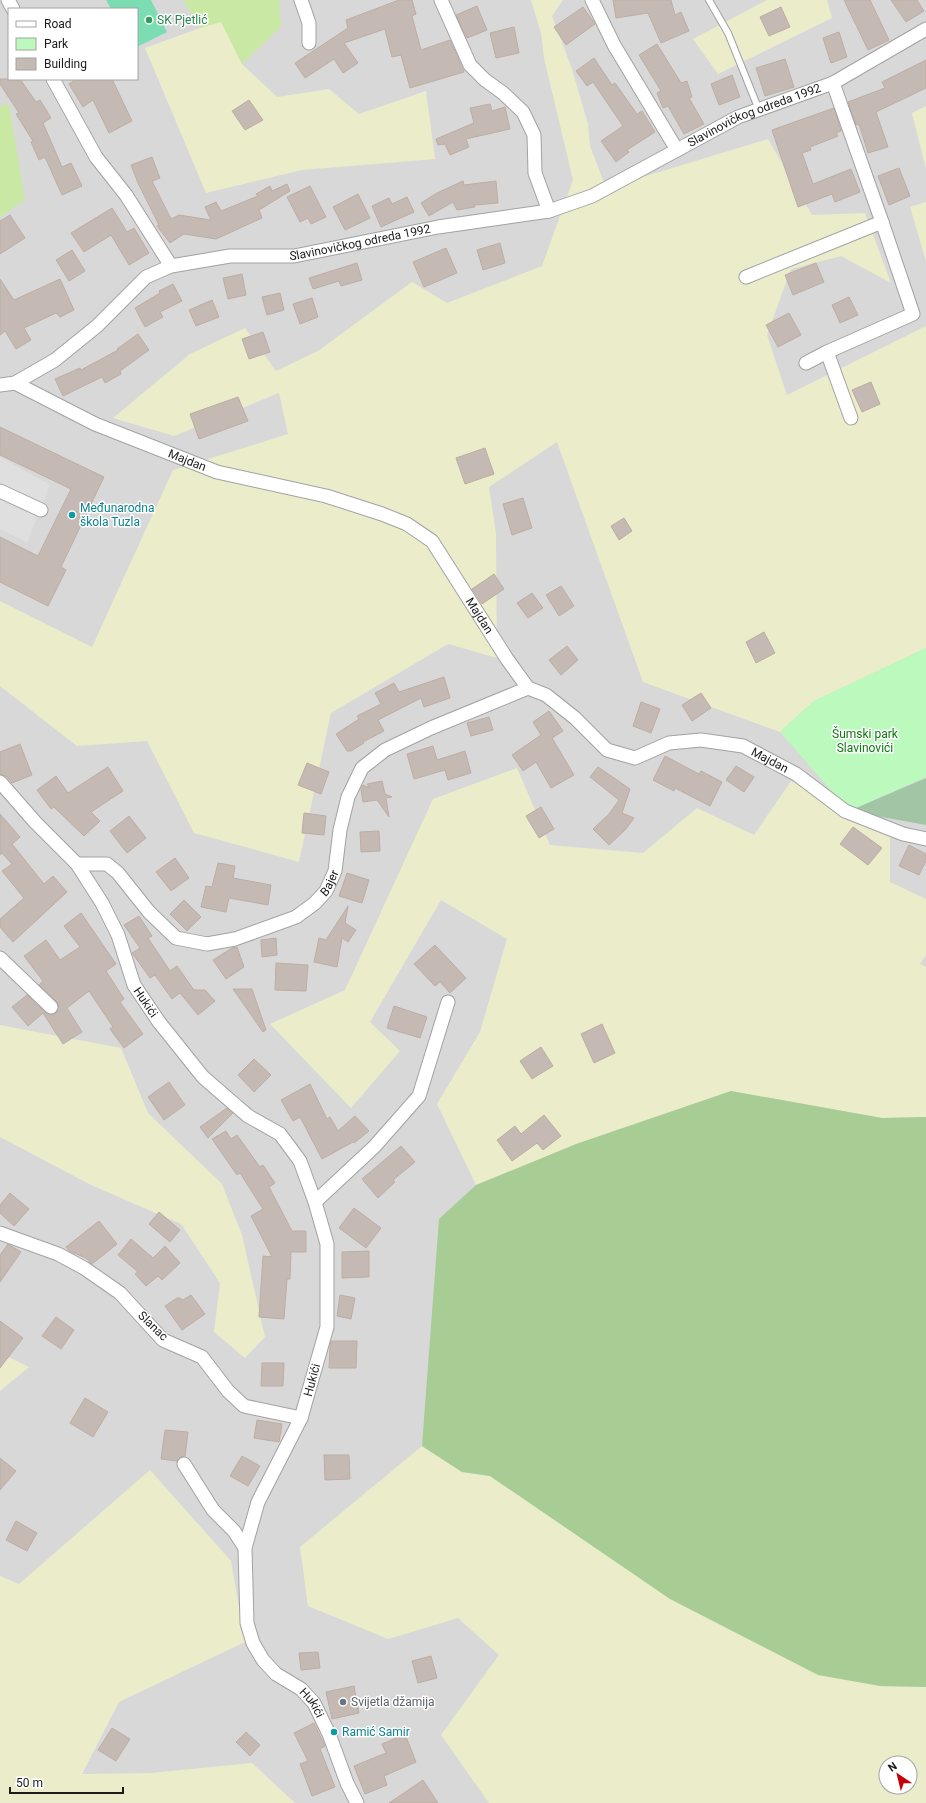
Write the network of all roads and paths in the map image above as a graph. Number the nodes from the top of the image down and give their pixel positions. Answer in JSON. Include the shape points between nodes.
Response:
{"nodes":[{"id":1,"x":301,"y":0,"type":"edge"},
{"id":2,"x":441,"y":0,"type":"edge"},
{"id":3,"x":592,"y":0,"type":"edge"},
{"id":4,"x":709,"y":0,"type":"edge"},
{"id":5,"x":926,"y":29,"type":"edge"},
{"id":6,"x":309,"y":43,"type":"dead end"},
{"id":7,"x":54,"y":80,"type":"edge"},
{"id":8,"x":833,"y":83,"type":"junction"},
{"id":9,"x":758,"y":110,"type":"junction"},
{"id":10,"x":677,"y":150,"type":"junction"},
{"id":11,"x":548,"y":211,"type":"junction"},
{"id":12,"x":882,"y":222,"type":"junction"},
{"id":13,"x":171,"y":266,"type":"junction"},
{"id":14,"x":746,"y":276,"type":"dead end"},
{"id":15,"x":827,"y":352,"type":"junction"},
{"id":16,"x":806,"y":363,"type":"dead end"},
{"id":17,"x":15,"y":383,"type":"junction"},
{"id":18,"x":0,"y":385,"type":"edge"},
{"id":19,"x":851,"y":418,"type":"dead end"},
{"id":20,"x":0,"y":491,"type":"edge"},
{"id":21,"x":41,"y":510,"type":"dead end"},
{"id":22,"x":528,"y":688,"type":"junction"},
{"id":23,"x":0,"y":782,"type":"edge"},
{"id":24,"x":926,"y":839,"type":"edge"},
{"id":25,"x":77,"y":864,"type":"junction"},
{"id":26,"x":0,"y":958,"type":"edge"},
{"id":27,"x":448,"y":1002,"type":"dead end"},
{"id":28,"x":51,"y":1007,"type":"dead end"},
{"id":29,"x":315,"y":1202,"type":"junction"},
{"id":30,"x":0,"y":1233,"type":"edge"},
{"id":31,"x":301,"y":1418,"type":"junction"},
{"id":32,"x":184,"y":1464,"type":"dead end"},
{"id":33,"x":245,"y":1548,"type":"junction"},
{"id":34,"x":357,"y":1803,"type":"edge"}],
"edges":[{"from":1,"to":6,"type":"street","via":[[309,23]]},
{"from":2,"to":11,"type":"street","via":[[470,65],[523,112],[534,135],[535,173]]},
{"from":3,"to":10,"type":"street","name":"Slavinovičkog odreda 1992","via":[[614,45]]},
{"from":4,"to":9,"type":"lane","via":[[728,33]]},
{"from":5,"to":8,"type":"street","name":"Slavinovičkog odreda 1992"},
{"from":7,"to":13,"type":"street","via":[[96,157],[126,195]]},
{"from":8,"to":9,"type":"street","name":"Slavinovičkog odreda 1992"},
{"from":8,"to":12,"type":"street","name":"Slavinovičkog odreda 1992"},
{"from":9,"to":10,"type":"street","name":"Slavinovičkog odreda 1992","via":[[738,117]]},
{"from":10,"to":11,"type":"street","name":"Slavinovičkog odreda 1992","via":[[592,196]]},
{"from":11,"to":13,"type":"street","name":"Slavinovičkog odreda 1992","via":[[438,227],[294,256],[230,256]]},
{"from":12,"to":14,"type":"street"},
{"from":12,"to":15,"type":"street","name":"Slavinovičkog odreda 1992","via":[[913,314]]},
{"from":13,"to":17,"type":"street","name":"Slavinovičkog odreda 1992","via":[[146,277],[97,326],[55,360]]},
{"from":15,"to":16,"type":"street","name":"Slavinovičkog odreda 1992"},
{"from":15,"to":19,"type":"street"},
{"from":17,"to":18,"type":"street","name":"Slavinovičkog odreda 1992"},
{"from":17,"to":22,"type":"street","name":"Majdan","via":[[94,424],[217,472],[326,496],[407,524],[432,541]]},
{"from":20,"to":21,"type":"street"},
{"from":22,"to":24,"type":"street","name":"Majdan","via":[[546,695],[575,718],[607,750],[635,758],[669,743],[701,740],[743,746],[796,774],[845,811],[903,834]]},
{"from":22,"to":25,"type":"street","name":"Bajer","via":[[385,750],[362,768],[348,797],[340,830],[335,870],[326,891],[296,917],[235,939],[214,943],[176,938],[149,912],[118,873],[106,864]]},
{"from":23,"to":25,"type":"street","name":"Hukići"},
{"from":25,"to":29,"type":"street","name":"Hukići","via":[[118,935],[134,984],[159,1022],[203,1077],[248,1116],[280,1134],[300,1161]]},
{"from":26,"to":28,"type":"street"},
{"from":27,"to":29,"type":"street","via":[[419,1096],[374,1147]]},
{"from":29,"to":31,"type":"street","name":"Hukići","via":[[326,1244],[327,1326]]},
{"from":30,"to":31,"type":"street","name":"Slanac","via":[[58,1254],[120,1293],[163,1340],[202,1357],[228,1391],[244,1406]]},
{"from":31,"to":33,"type":"street","name":"Hukići","via":[[258,1502]]},
{"from":32,"to":33,"type":"street","via":[[213,1510],[234,1531]]},
{"from":33,"to":34,"type":"street","name":"Hukići","via":[[247,1623],[253,1643],[263,1660],[276,1674],[301,1689],[314,1703]]}]}
